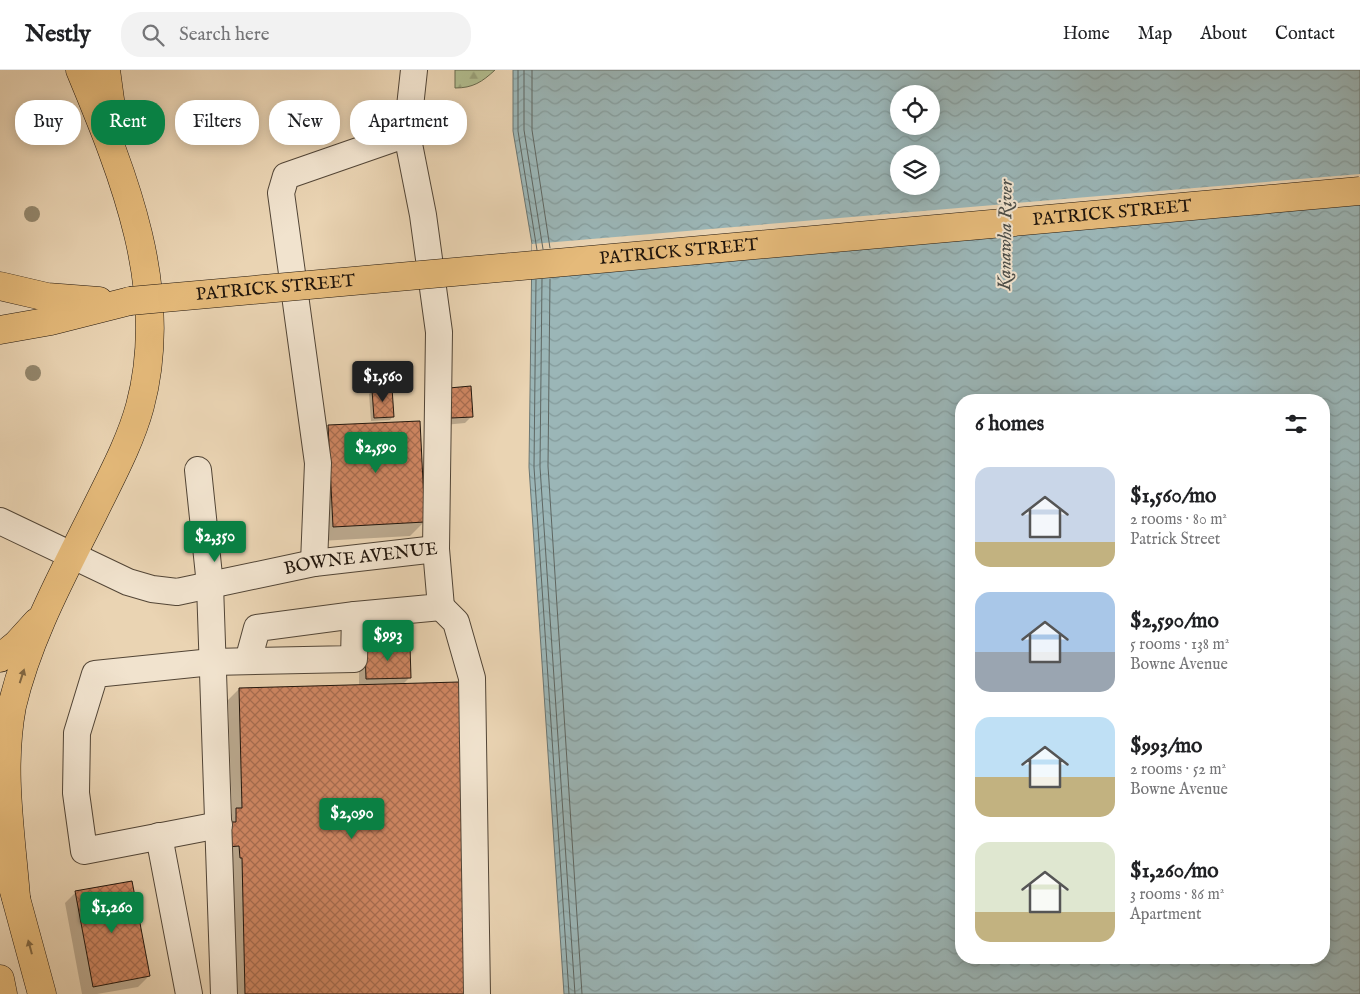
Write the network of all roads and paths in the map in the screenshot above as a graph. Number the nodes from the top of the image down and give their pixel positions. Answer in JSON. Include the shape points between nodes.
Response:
{"nodes":[{"id":1,"x":80,"y":70,"type":"edge"},
{"id":2,"x":106,"y":70,"type":"edge"},
{"id":3,"x":414,"y":70,"type":"edge"},
{"id":4,"x":411,"y":100,"type":"edge"},
{"id":5,"x":375,"y":145,"type":"edge"},
{"id":6,"x":409,"y":145,"type":"edge"},
{"id":7,"x":118,"y":160,"type":"junction"},
{"id":8,"x":1360,"y":191,"type":"edge"},
{"id":9,"x":11,"y":285,"type":"edge"},
{"id":10,"x":130,"y":301,"type":"junction"},
{"id":11,"x":0,"y":330,"type":"edge"},
{"id":12,"x":198,"y":470,"type":"dead end"},
{"id":13,"x":0,"y":521,"type":"edge"},
{"id":14,"x":436,"y":549,"type":"junction"},
{"id":15,"x":73,"y":555,"type":"junction"},
{"id":16,"x":314,"y":563,"type":"junction"},
{"id":17,"x":210,"y":585,"type":"junction"},
{"id":18,"x":441,"y":607,"type":"junction"},
{"id":19,"x":355,"y":615,"type":"junction"},
{"id":20,"x":41,"y":617,"type":"junction"},
{"id":21,"x":0,"y":658,"type":"edge"},
{"id":22,"x":248,"y":661,"type":"junction"},
{"id":23,"x":212,"y":662,"type":"junction"},
{"id":24,"x":219,"y":825,"type":"junction"},
{"id":25,"x":0,"y":834,"type":"edge"},
{"id":26,"x":159,"y":836,"type":"junction"},
{"id":27,"x":16,"y":897,"type":"junction"},
{"id":28,"x":0,"y":979,"type":"edge"},
{"id":29,"x":3,"y":994,"type":"edge"},
{"id":30,"x":42,"y":994,"type":"edge"},
{"id":31,"x":189,"y":994,"type":"edge"},
{"id":32,"x":224,"y":994,"type":"edge"},
{"id":33,"x":477,"y":994,"type":"edge"}],
"edges":[{"from":1,"to":7,"type":"main road"},
{"from":2,"to":7,"type":"main road"},
{"from":3,"to":4,"type":"street","name":"BOWNE AVENUE"},
{"from":5,"to":16,"type":"street","via":[[286,176],[281,193],[318,464]]},
{"from":6,"to":14,"type":"street","name":"BOWNE AVENUE","via":[[440,332]]},
{"from":7,"to":15,"type":"main road","via":[[148,279],[150,361],[137,416]]},
{"from":8,"to":10,"type":"main road","name":"PATRICK STREET","bridge":true},
{"from":9,"to":10,"type":"main road","name":"PATRICK STREET","via":[[81,301]]},
{"from":10,"to":11,"type":"main road"},
{"from":12,"to":17,"type":"street"},
{"from":13,"to":15,"type":"street","name":"BOWNE AVENUE"},
{"from":14,"to":16,"type":"street","name":"BOWNE AVENUE"},
{"from":14,"to":18,"type":"street"},
{"from":15,"to":17,"type":"street","name":"BOWNE AVENUE","via":[[128,582],[152,589],[177,592]]},
{"from":15,"to":20,"type":"main road"},
{"from":16,"to":17,"type":"street","name":"BOWNE AVENUE"},
{"from":17,"to":23,"type":"street"},
{"from":18,"to":19,"type":"street"},
{"from":18,"to":33,"type":"street","via":[[456,622],[472,678]]},
{"from":19,"to":22,"type":"street","via":[[257,628]]},
{"from":19,"to":22,"type":"street","via":[[354,658]]},
{"from":20,"to":21,"type":"main road"},
{"from":27,"to":20,"type":"main road","one_way":true,"via":[[4,774],[12,707]]},
{"from":22,"to":23,"type":"street"},
{"from":23,"to":24,"type":"street"},
{"from":23,"to":26,"type":"street","via":[[95,674],[77,733],[76,793],[84,851]]},
{"from":24,"to":26,"type":"street"},
{"from":24,"to":32,"type":"street"},
{"from":25,"to":27,"type":"main road"},
{"from":26,"to":31,"type":"street"},
{"from":30,"to":27,"type":"main road","one_way":true},
{"from":28,"to":29,"type":"main road"}]}
